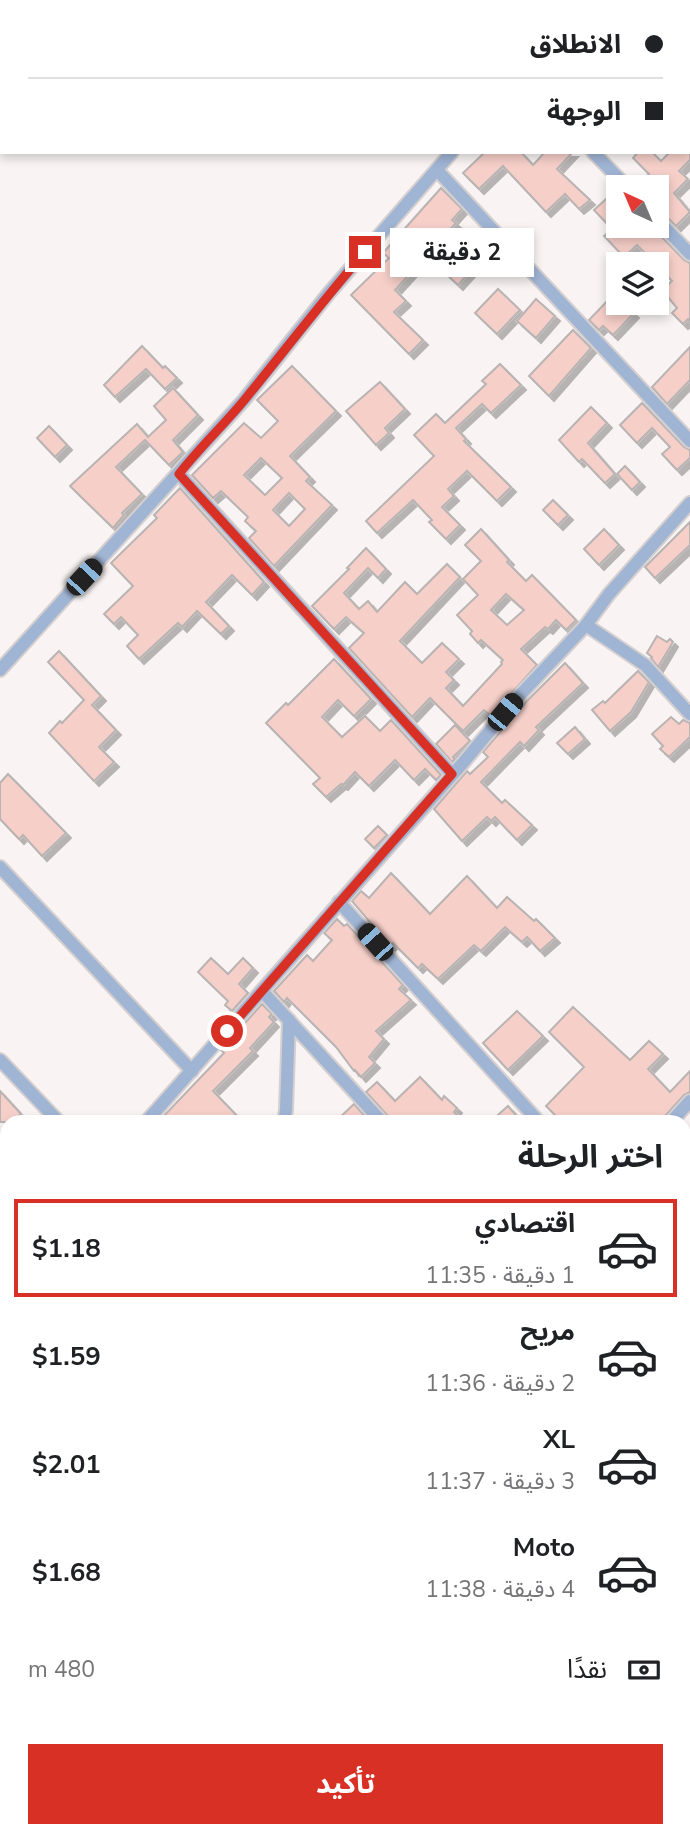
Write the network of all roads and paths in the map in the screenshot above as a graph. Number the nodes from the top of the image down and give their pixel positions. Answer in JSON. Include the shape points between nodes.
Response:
{"nodes":[{"id":1,"x":450,"y":154,"type":"edge"},
{"id":2,"x":595,"y":154,"type":"edge"},
{"id":3,"x":437,"y":170,"type":"junction"},
{"id":4,"x":615,"y":175,"type":"edge"},
{"id":5,"x":669,"y":232,"type":"edge"},
{"id":6,"x":690,"y":254,"type":"edge"},
{"id":7,"x":690,"y":441,"type":"edge"},
{"id":8,"x":179,"y":474,"type":"junction"},
{"id":9,"x":690,"y":503,"type":"edge"},
{"id":10,"x":586,"y":625,"type":"junction"},
{"id":11,"x":0,"y":670,"type":"edge"},
{"id":12,"x":690,"y":714,"type":"edge"},
{"id":13,"x":452,"y":774,"type":"junction"},
{"id":14,"x":0,"y":867,"type":"edge"},
{"id":15,"x":339,"y":902,"type":"junction"},
{"id":16,"x":262,"y":991,"type":"junction"},
{"id":17,"x":289,"y":1020,"type":"junction"},
{"id":18,"x":0,"y":1060,"type":"edge"},
{"id":19,"x":192,"y":1071,"type":"junction"},
{"id":20,"x":690,"y":1101,"type":"edge"},
{"id":21,"x":52,"y":1115,"type":"edge"},
{"id":22,"x":152,"y":1115,"type":"edge"},
{"id":23,"x":285,"y":1115,"type":"edge"},
{"id":24,"x":376,"y":1115,"type":"edge"},
{"id":25,"x":532,"y":1115,"type":"edge"},
{"id":26,"x":677,"y":1115,"type":"edge"}],
"edges":[{"from":1,"to":3,"type":"street"},
{"from":2,"to":4,"type":"street"},
{"from":3,"to":7,"type":"street"},
{"from":3,"to":8,"type":"street"},
{"from":5,"to":6,"type":"street"},
{"from":8,"to":11,"type":"street"},
{"from":8,"to":13,"type":"street"},
{"from":9,"to":10,"type":"street"},
{"from":10,"to":12,"type":"street","via":[[645,666]]},
{"from":10,"to":13,"type":"street"},
{"from":13,"to":15,"type":"street"},
{"from":14,"to":19,"type":"street"},
{"from":15,"to":16,"type":"street"},
{"from":15,"to":25,"type":"street"},
{"from":16,"to":17,"type":"street"},
{"from":16,"to":19,"type":"street"},
{"from":17,"to":23,"type":"street"},
{"from":17,"to":24,"type":"street"},
{"from":18,"to":21,"type":"street"},
{"from":19,"to":22,"type":"street"},
{"from":20,"to":26,"type":"street"}]}
